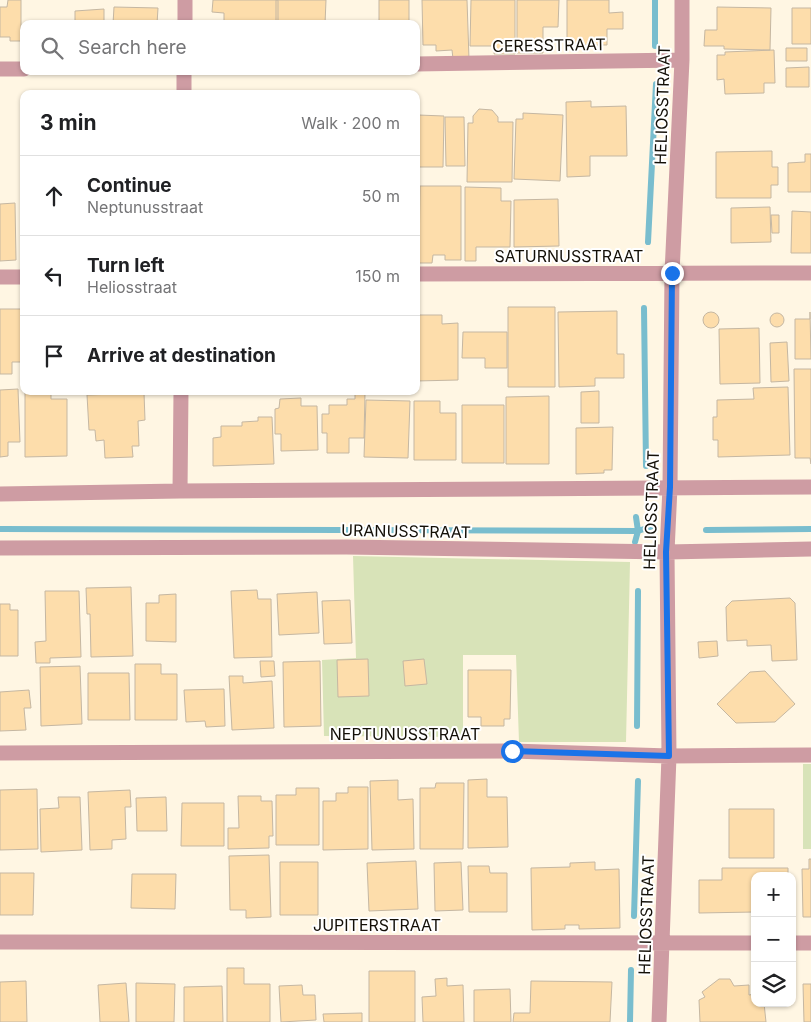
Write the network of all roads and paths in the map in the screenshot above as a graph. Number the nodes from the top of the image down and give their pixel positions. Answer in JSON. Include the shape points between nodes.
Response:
{"nodes":[{"id":1,"x":185,"y":0,"type":"edge"},
{"id":2,"x":682,"y":0,"type":"edge"},
{"id":3,"x":185,"y":20,"type":"edge"},
{"id":4,"x":682,"y":60,"type":"junction"},
{"id":5,"x":420,"y":64,"type":"edge"},
{"id":6,"x":20,"y":69,"type":"edge"},
{"id":7,"x":0,"y":70,"type":"edge"},
{"id":8,"x":184,"y":75,"type":"edge"},
{"id":9,"x":184,"y":90,"type":"edge"},
{"id":10,"x":672,"y":273,"type":"junction"},
{"id":11,"x":811,"y":273,"type":"edge"},
{"id":12,"x":420,"y":274,"type":"edge"},
{"id":13,"x":20,"y":276,"type":"edge"},
{"id":14,"x":0,"y":277,"type":"edge"},
{"id":15,"x":181,"y":395,"type":"edge"},
{"id":16,"x":670,"y":487,"type":"junction"},
{"id":17,"x":811,"y":487,"type":"edge"},
{"id":18,"x":180,"y":491,"type":"junction"},
{"id":19,"x":0,"y":494,"type":"edge"},
{"id":20,"x":0,"y":548,"type":"edge"},
{"id":21,"x":811,"y":549,"type":"edge"},
{"id":22,"x":666,"y":552,"type":"junction"},
{"id":23,"x":0,"y":752,"type":"edge"},
{"id":24,"x":811,"y":755,"type":"edge"},
{"id":25,"x":669,"y":756,"type":"junction"},
{"id":26,"x":0,"y":942,"type":"edge"},
{"id":27,"x":751,"y":943,"type":"edge"},
{"id":28,"x":796,"y":943,"type":"edge"},
{"id":29,"x":811,"y":943,"type":"edge"},
{"id":30,"x":663,"y":944,"type":"junction"},
{"id":31,"x":659,"y":1022,"type":"edge"}],
"edges":[{"from":1,"to":3,"type":"street"},
{"from":2,"to":4,"type":"street","name":"HELIOSSTRAAT"},
{"from":4,"to":5,"type":"street","name":"CERESSTRAAT"},
{"from":4,"to":10,"type":"street","name":"HELIOSSTRAAT"},
{"from":6,"to":7,"type":"street"},
{"from":8,"to":9,"type":"street"},
{"from":10,"to":11,"type":"street","name":"SATURNUSSTRAAT"},
{"from":10,"to":12,"type":"street","name":"SATURNUSSTRAAT"},
{"from":10,"to":16,"type":"street","name":"HELIOSSTRAAT"},
{"from":13,"to":14,"type":"street"},
{"from":15,"to":18,"type":"street"},
{"from":16,"to":17,"type":"street"},
{"from":16,"to":18,"type":"street"},
{"from":16,"to":22,"type":"street","name":"HELIOSSTRAAT"},
{"from":18,"to":19,"type":"street"},
{"from":20,"to":22,"type":"street","name":"URANUSSTRAAT","via":[[346,547]]},
{"from":21,"to":22,"type":"street","name":"URANUSSTRAAT"},
{"from":22,"to":25,"type":"street","name":"HELIOSSTRAAT"},
{"from":23,"to":25,"type":"street","name":"NEPTUNUSSTRAAT","via":[[512,751]]},
{"from":24,"to":25,"type":"street","name":"NEPTUNUSSTRAAT"},
{"from":25,"to":30,"type":"street","name":"HELIOSSTRAAT"},
{"from":26,"to":30,"type":"street","name":"JUPITERSTRAAT"},
{"from":27,"to":30,"type":"street","name":"JUPITERSTRAAT"},
{"from":28,"to":29,"type":"street"},
{"from":30,"to":31,"type":"street","name":"HELIOSSTRAAT"}]}
